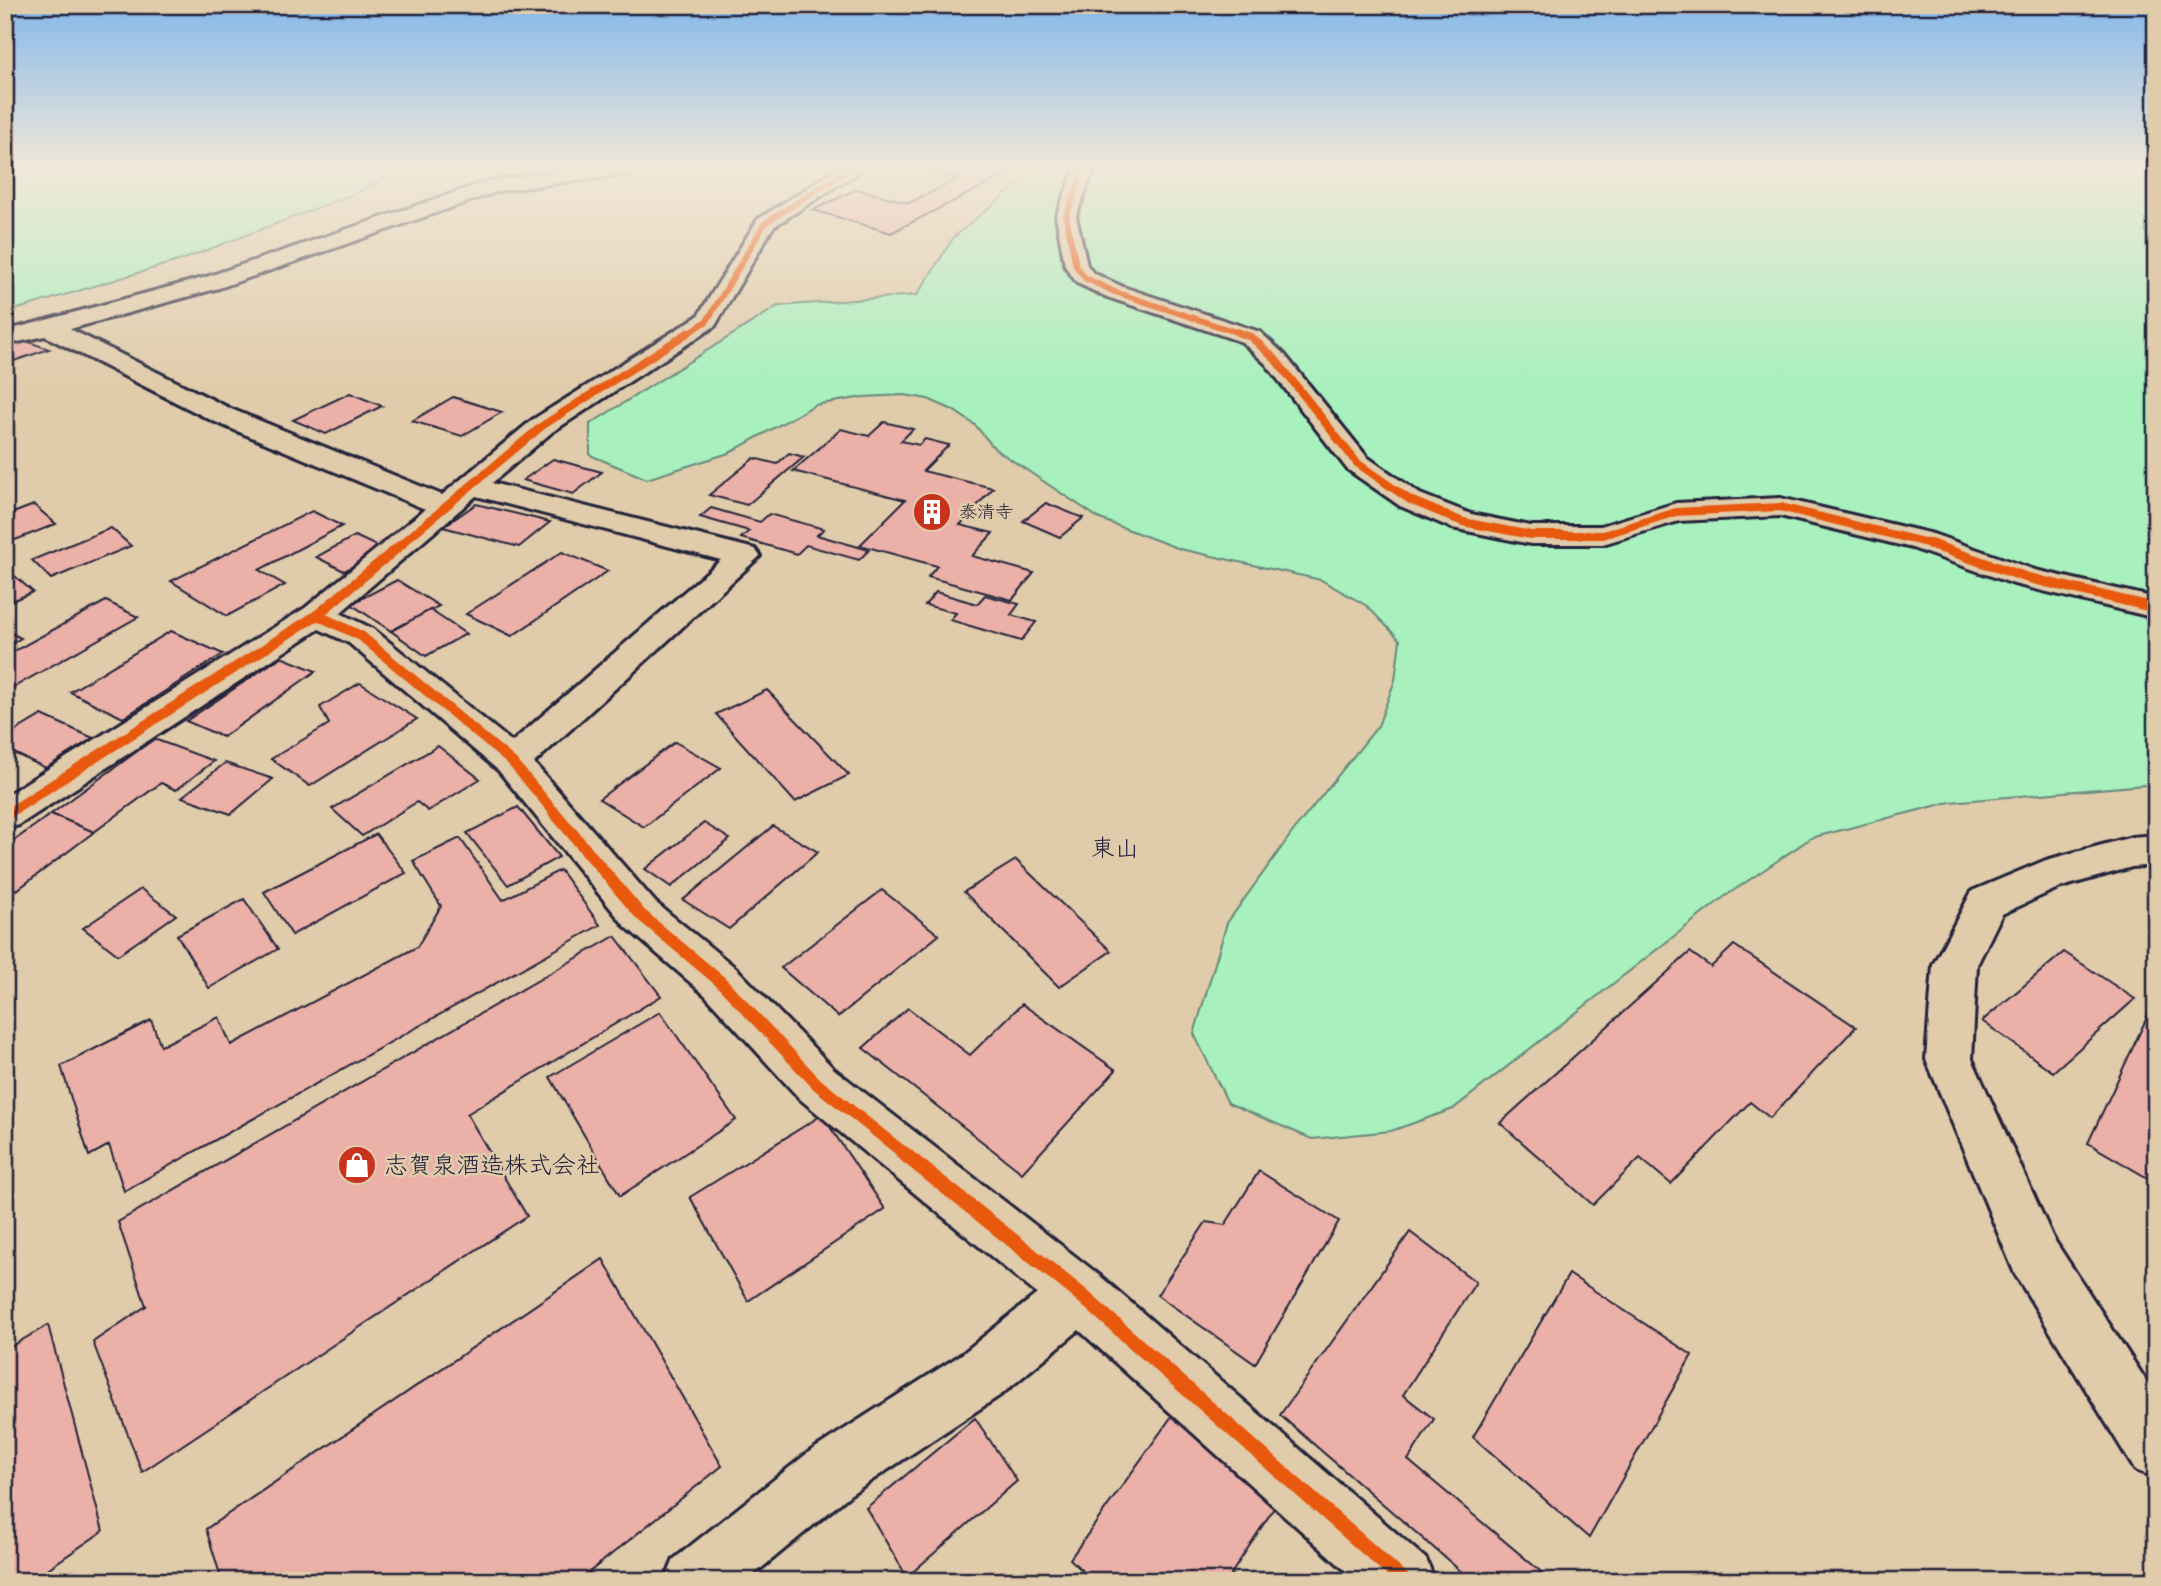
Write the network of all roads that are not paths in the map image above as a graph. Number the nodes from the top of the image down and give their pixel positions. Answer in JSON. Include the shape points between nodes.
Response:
{"nodes":[{"id":1,"x":328,"y":241,"type":"edge"},
{"id":2,"x":754,"y":241,"type":"edge"},
{"id":3,"x":1071,"y":241,"type":"edge"},
{"id":4,"x":48,"y":328,"type":"junction"},
{"id":5,"x":5,"y":338,"type":"edge"},
{"id":6,"x":459,"y":497,"type":"junction"},
{"id":7,"x":2156,"y":608,"type":"edge"},
{"id":8,"x":317,"y":615,"type":"junction"},
{"id":9,"x":512,"y":762,"type":"junction"},
{"id":10,"x":12,"y":800,"type":"edge"},
{"id":11,"x":2156,"y":850,"type":"edge"},
{"id":12,"x":1080,"y":1294,"type":"junction"},
{"id":13,"x":2156,"y":1449,"type":"edge"},
{"id":14,"x":696,"y":1581,"type":"edge"},
{"id":15,"x":1404,"y":1581,"type":"edge"}],
"edges":[{"from":1,"to":4,"type":"street","via":[[211,283]]},
{"from":2,"to":6,"type":"street","via":[[707,321],[542,426]]},
{"from":3,"to":7,"type":"street","via":[[1076,266],[1085,278],[1251,337],[1275,359],[1357,463],[1410,500],[1463,522],[1531,535],[1603,535],[1676,512],[1780,507],[1922,541],[2025,577]]},
{"from":4,"to":5,"type":"street"},
{"from":4,"to":6,"type":"street","via":[[222,415]]},
{"from":6,"to":8,"type":"street"},
{"from":6,"to":9,"type":"street","via":[[744,556]]},
{"from":8,"to":9,"type":"street","via":[[361,636]]},
{"from":8,"to":10,"type":"street"},
{"from":9,"to":12,"type":"street","via":[[639,914],[721,982],[817,1084]]},
{"from":11,"to":13,"type":"street","via":[[2132,852],[2046,876],[1987,903],[1955,965],[1949,1059],[2034,1256]]},
{"from":12,"to":14,"type":"street","via":[[982,1374],[830,1473]]},
{"from":12,"to":15,"type":"street"}]}
